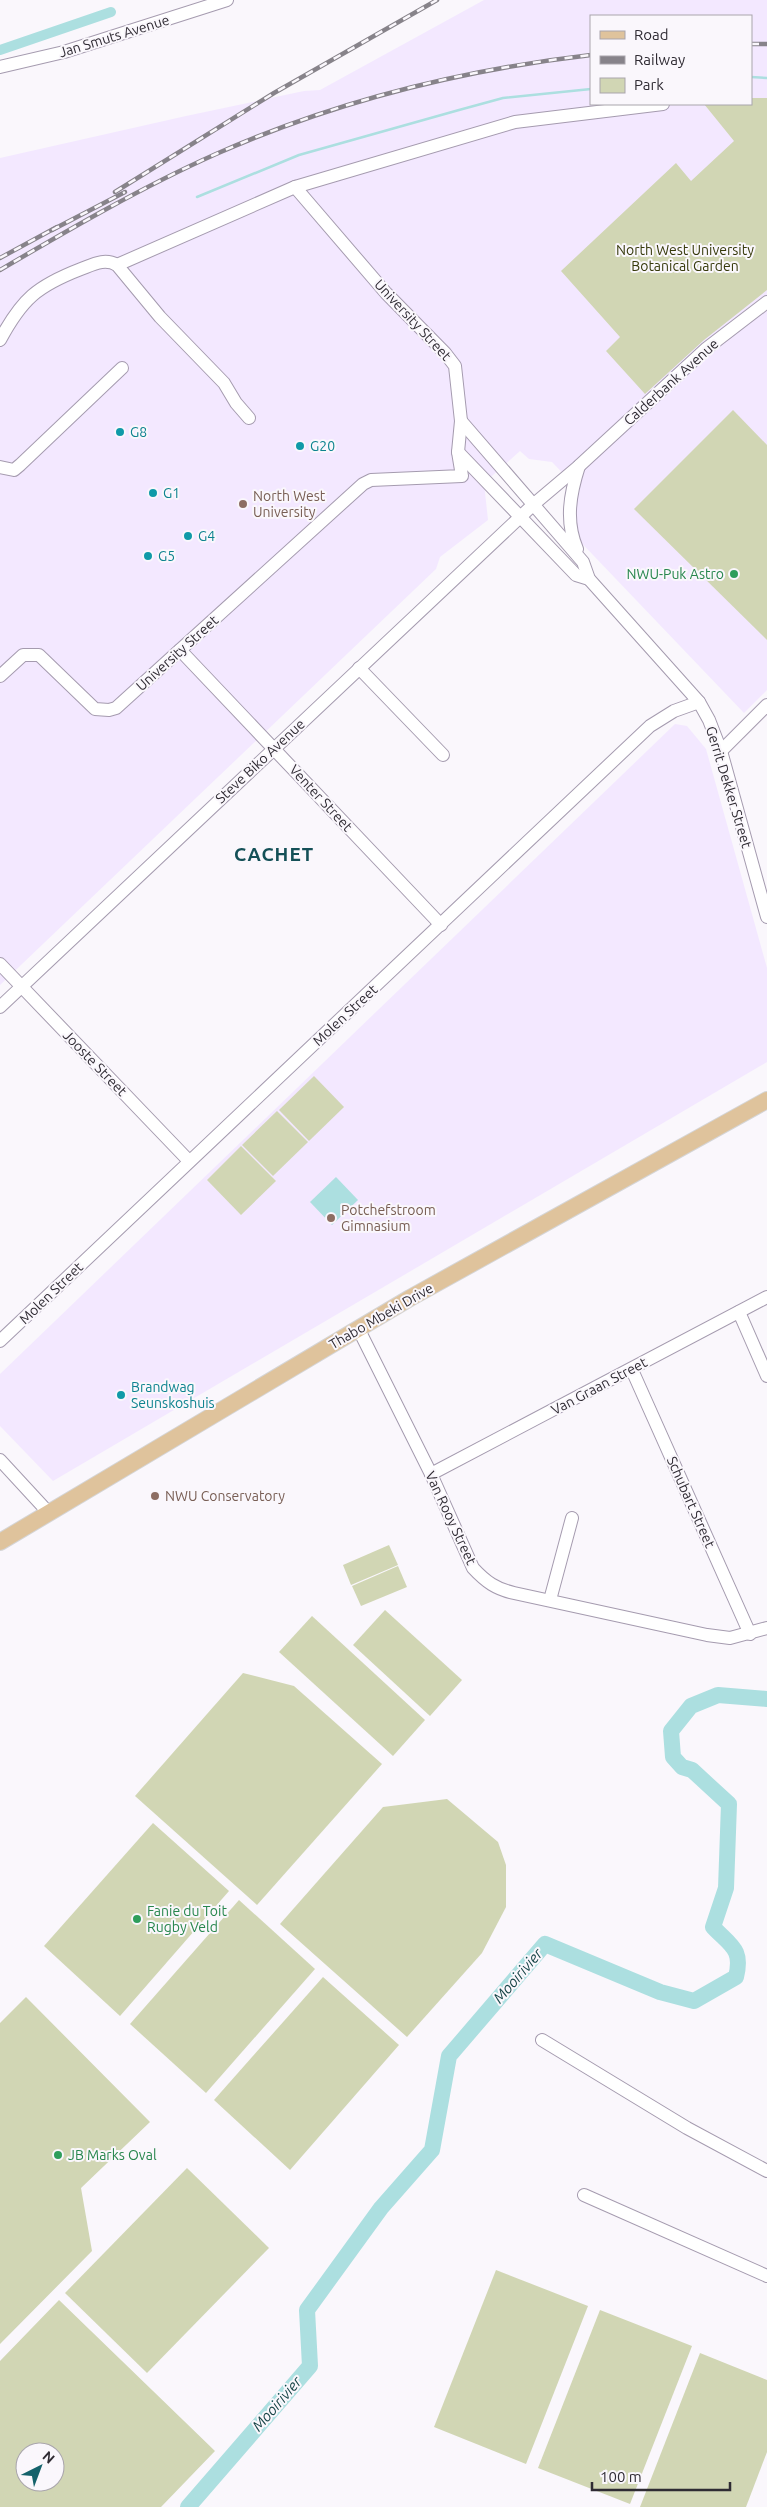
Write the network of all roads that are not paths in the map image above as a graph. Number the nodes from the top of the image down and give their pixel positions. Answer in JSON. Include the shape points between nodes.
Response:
{"nodes":[{"id":1,"x":227,"y":0,"type":"edge"},
{"id":2,"x":0,"y":67,"type":"edge"},
{"id":3,"x":655,"y":105,"type":"edge"},
{"id":4,"x":295,"y":188,"type":"junction"},
{"id":5,"x":118,"y":265,"type":"junction"},
{"id":6,"x":767,"y":302,"type":"edge"},
{"id":7,"x":0,"y":340,"type":"edge"},
{"id":8,"x":122,"y":368,"type":"dead end"},
{"id":9,"x":249,"y":418,"type":"dead end"},
{"id":10,"x":461,"y":421,"type":"junction"},
{"id":11,"x":458,"y":452,"type":"junction"},
{"id":12,"x":579,"y":466,"type":"junction"},
{"id":13,"x":0,"y":468,"type":"edge"},
{"id":14,"x":534,"y":504,"type":"junction"},
{"id":15,"x":521,"y":516,"type":"junction"},
{"id":16,"x":583,"y":562,"type":"junction"},
{"id":17,"x":589,"y":580,"type":"junction"},
{"id":18,"x":180,"y":650,"type":"junction"},
{"id":19,"x":359,"y":668,"type":"junction"},
{"id":20,"x":0,"y":676,"type":"edge"},
{"id":21,"x":698,"y":702,"type":"junction"},
{"id":22,"x":767,"y":705,"type":"edge"},
{"id":23,"x":274,"y":748,"type":"junction"},
{"id":24,"x":721,"y":751,"type":"junction"},
{"id":25,"x":442,"y":756,"type":"dead end"},
{"id":26,"x":767,"y":917,"type":"edge"},
{"id":27,"x":441,"y":925,"type":"junction"},
{"id":28,"x":0,"y":964,"type":"edge"},
{"id":29,"x":22,"y":986,"type":"junction"},
{"id":30,"x":0,"y":1007,"type":"edge"},
{"id":31,"x":767,"y":1100,"type":"edge"},
{"id":32,"x":189,"y":1161,"type":"junction"},
{"id":33,"x":767,"y":1297,"type":"edge"},
{"id":34,"x":739,"y":1312,"type":"junction"},
{"id":35,"x":358,"y":1328,"type":"junction"},
{"id":36,"x":3,"y":1333,"type":"edge"},
{"id":37,"x":632,"y":1370,"type":"junction"},
{"id":38,"x":767,"y":1376,"type":"edge"},
{"id":39,"x":0,"y":1460,"type":"edge"},
{"id":40,"x":431,"y":1474,"type":"junction"},
{"id":41,"x":48,"y":1512,"type":"junction"},
{"id":42,"x":572,"y":1518,"type":"dead end"},
{"id":43,"x":0,"y":1542,"type":"edge"},
{"id":44,"x":550,"y":1600,"type":"junction"},
{"id":45,"x":767,"y":1628,"type":"edge"},
{"id":46,"x":750,"y":1634,"type":"junction"},
{"id":47,"x":542,"y":2040,"type":"dead end"},
{"id":48,"x":767,"y":2171,"type":"edge"},
{"id":49,"x":584,"y":2195,"type":"dead end"},
{"id":50,"x":767,"y":2276,"type":"edge"}],
"edges":[{"from":1,"to":2,"type":"street","name":"Jan Smuts Avenue","via":[[64,52]]},
{"from":3,"to":4,"type":"street","via":[[515,122]]},
{"from":4,"to":5,"type":"street"},
{"from":4,"to":10,"type":"street","name":"University Street","via":[[386,293],[451,360],[456,373]]},
{"from":5,"to":7,"type":"street","via":[[100,262],[44,285],[18,309]]},
{"from":5,"to":9,"type":"street","via":[[160,317],[224,383]]},
{"from":6,"to":12,"type":"street","name":"Calderbank Avenue","via":[[707,348]]},
{"from":8,"to":13,"type":"street","via":[[20,466],[14,470]]},
{"from":10,"to":11,"type":"street","name":"University Street"},
{"from":10,"to":14,"type":"street","name":"Gerrit Dekker Street"},
{"from":11,"to":15,"type":"street","name":"Gerrit Dekker Street"},
{"from":11,"to":18,"type":"street","name":"University Street","via":[[462,476],[385,482],[370,480],[363,484]]},
{"from":12,"to":14,"type":"street","name":"Calderbank Avenue"},
{"from":12,"to":16,"type":"street","via":[[569,518],[571,535]]},
{"from":14,"to":15,"type":"street","name":"Calderbank Avenue"},
{"from":14,"to":16,"type":"street","name":"Gerrit Dekker Street"},
{"from":15,"to":17,"type":"street","name":"Gerrit Dekker Street","via":[[576,575]]},
{"from":15,"to":19,"type":"street","name":"Steve Biko Avenue"},
{"from":16,"to":17,"type":"street","name":"Gerrit Dekker Street"},
{"from":17,"to":21,"type":"street","name":"Gerrit Dekker Street"},
{"from":18,"to":20,"type":"street","name":"University Street","via":[[116,708],[109,710],[95,708],[38,654],[23,655]]},
{"from":18,"to":23,"type":"street","name":"Venter Street"},
{"from":19,"to":23,"type":"street","name":"Steve Biko Avenue"},
{"from":19,"to":25,"type":"street"},
{"from":21,"to":24,"type":"street","name":"Gerrit Dekker Street","via":[[713,727]]},
{"from":21,"to":27,"type":"street","name":"Molen Street","via":[[674,711],[650,726]]},
{"from":22,"to":24,"type":"street"},
{"from":23,"to":27,"type":"street","name":"Venter Street"},
{"from":23,"to":29,"type":"street","name":"Steve Biko Avenue"},
{"from":24,"to":26,"type":"street","name":"Gerrit Dekker Street"},
{"from":27,"to":32,"type":"street","name":"Molen Street"},
{"from":28,"to":29,"type":"street","name":"Jooste Street"},
{"from":29,"to":30,"type":"street","name":"Steve Biko Avenue"},
{"from":29,"to":32,"type":"street","name":"Jooste Street"},
{"from":31,"to":35,"type":"main road","name":"Thabo Mbeki Drive"},
{"from":32,"to":36,"type":"street","name":"Molen Street"},
{"from":33,"to":34,"type":"street","name":"Van Graan Street"},
{"from":34,"to":37,"type":"street","name":"Van Graan Street"},
{"from":34,"to":38,"type":"street"},
{"from":35,"to":40,"type":"street","name":"Van Rooy Street"},
{"from":35,"to":41,"type":"main road","name":"Thabo Mbeki Drive"},
{"from":37,"to":40,"type":"street","name":"Van Graan Street"},
{"from":37,"to":46,"type":"street","name":"Schubart Street"},
{"from":39,"to":41,"type":"street"},
{"from":40,"to":44,"type":"street","name":"Van Rooy Street","via":[[473,1568],[497,1589]]},
{"from":41,"to":43,"type":"main road","name":"Thabo Mbeki Drive"},
{"from":42,"to":44,"type":"street"},
{"from":44,"to":46,"type":"street","name":"Van Rooy Street","via":[[708,1635],[730,1638]]},
{"from":45,"to":46,"type":"street","name":"Van Rooy Street"},
{"from":47,"to":48,"type":"street","via":[[687,2128]]},
{"from":49,"to":50,"type":"street"}]}
